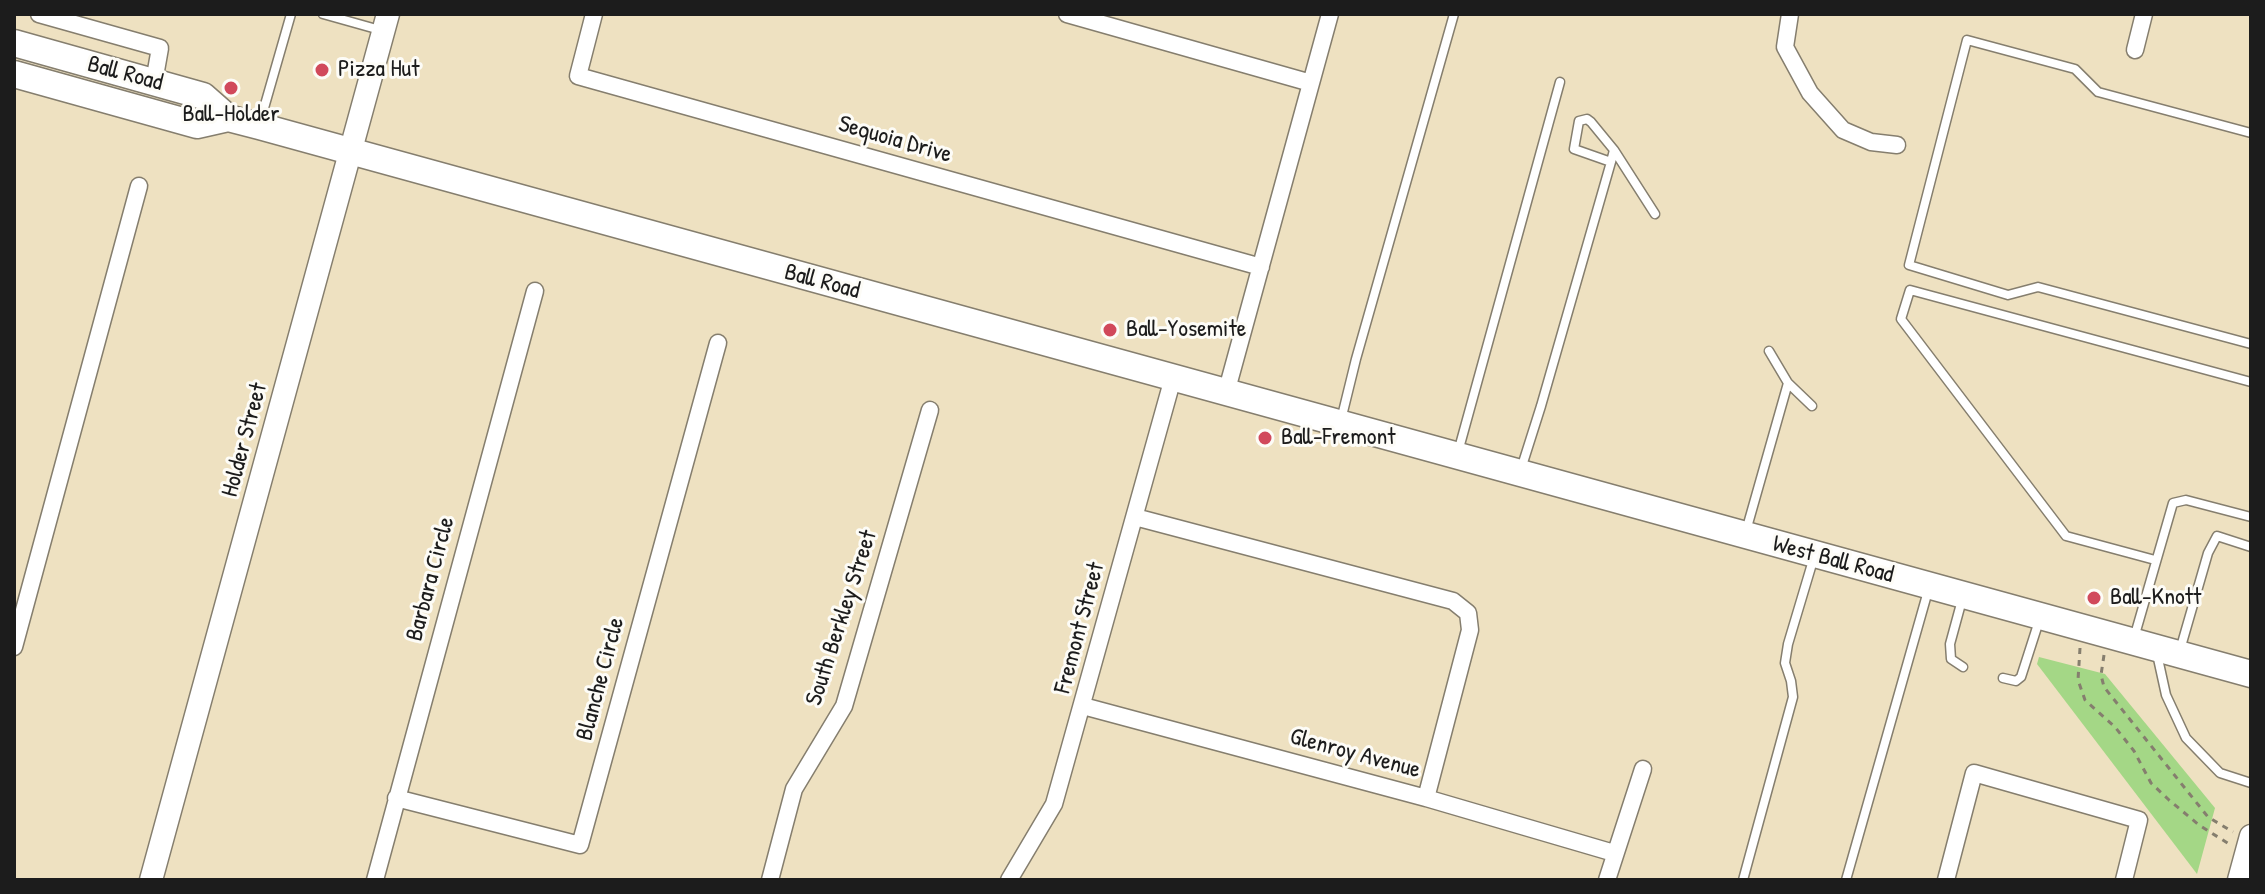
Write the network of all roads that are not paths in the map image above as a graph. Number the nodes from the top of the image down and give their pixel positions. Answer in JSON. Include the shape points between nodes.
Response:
{"nodes":[{"id":1,"x":39,"y":14,"type":"edge"},
{"id":2,"x":291,"y":14,"type":"edge"},
{"id":3,"x":323,"y":14,"type":"edge"},
{"id":4,"x":594,"y":14,"type":"edge"},
{"id":5,"x":1067,"y":14,"type":"edge"},
{"id":6,"x":1330,"y":14,"type":"edge"},
{"id":7,"x":1454,"y":14,"type":"edge"},
{"id":8,"x":1790,"y":14,"type":"edge"},
{"id":9,"x":2144,"y":14,"type":"edge"},
{"id":10,"x":1094,"y":18,"type":"edge"},
{"id":11,"x":386,"y":22,"type":"edge"},
{"id":12,"x":14,"y":43,"type":"edge"},
{"id":13,"x":2135,"y":50,"type":"dead end"},
{"id":14,"x":14,"y":74,"type":"edge"},
{"id":15,"x":154,"y":82,"type":"junction"},
{"id":16,"x":1560,"y":82,"type":"dead end"},
{"id":17,"x":1311,"y":83,"type":"junction"},
{"id":18,"x":228,"y":118,"type":"junction"},
{"id":19,"x":259,"y":126,"type":"junction"},
{"id":20,"x":2251,"y":133,"type":"edge"},
{"id":21,"x":1897,"y":145,"type":"dead end"},
{"id":22,"x":1614,"y":150,"type":"junction"},
{"id":23,"x":351,"y":152,"type":"junction"},
{"id":24,"x":1611,"y":162,"type":"junction"},
{"id":25,"x":139,"y":186,"type":"dead end"},
{"id":26,"x":1655,"y":214,"type":"dead end"},
{"id":27,"x":1261,"y":267,"type":"junction"},
{"id":28,"x":535,"y":291,"type":"dead end"},
{"id":29,"x":718,"y":343,"type":"dead end"},
{"id":30,"x":2251,"y":344,"type":"edge"},
{"id":31,"x":1769,"y":351,"type":"dead end"},
{"id":32,"x":1173,"y":378,"type":"junction"},
{"id":33,"x":2251,"y":382,"type":"edge"},
{"id":34,"x":1788,"y":383,"type":"junction"},
{"id":35,"x":1226,"y":393,"type":"junction"},
{"id":36,"x":1812,"y":406,"type":"dead end"},
{"id":37,"x":930,"y":410,"type":"dead end"},
{"id":38,"x":1340,"y":424,"type":"junction"},
{"id":39,"x":1415,"y":445,"type":"joint"},
{"id":40,"x":1457,"y":457,"type":"junction"},
{"id":41,"x":1519,"y":474,"type":"junction"},
{"id":42,"x":1135,"y":517,"type":"junction"},
{"id":43,"x":2251,"y":517,"type":"edge"},
{"id":44,"x":1745,"y":536,"type":"junction"},
{"id":45,"x":2251,"y":547,"type":"edge"},
{"id":46,"x":1814,"y":555,"type":"junction"},
{"id":47,"x":2155,"y":560,"type":"junction"},
{"id":48,"x":1929,"y":586,"type":"junction"},
{"id":49,"x":1963,"y":595,"type":"junction"},
{"id":50,"x":2041,"y":617,"type":"junction"},
{"id":51,"x":14,"y":647,"type":"edge"},
{"id":52,"x":2156,"y":648,"type":"junction"},
{"id":53,"x":1963,"y":667,"type":"dead end"},
{"id":54,"x":2251,"y":674,"type":"edge"},
{"id":55,"x":2003,"y":678,"type":"dead end"},
{"id":56,"x":1083,"y":706,"type":"junction"},
{"id":57,"x":1643,"y":769,"type":"dead end"},
{"id":58,"x":2251,"y":783,"type":"edge"},
{"id":59,"x":396,"y":798,"type":"junction"},
{"id":60,"x":1426,"y":798,"type":"junction"},
{"id":61,"x":2249,"y":844,"type":"edge"},
{"id":62,"x":1614,"y":853,"type":"junction"},
{"id":63,"x":151,"y":880,"type":"edge"},
{"id":64,"x":375,"y":880,"type":"edge"},
{"id":65,"x":770,"y":880,"type":"edge"},
{"id":66,"x":1009,"y":880,"type":"edge"},
{"id":67,"x":1607,"y":880,"type":"edge"},
{"id":68,"x":1743,"y":880,"type":"edge"},
{"id":69,"x":1846,"y":880,"type":"edge"},
{"id":70,"x":1946,"y":880,"type":"edge"},
{"id":71,"x":2124,"y":880,"type":"edge"},
{"id":72,"x":2239,"y":880,"type":"edge"}],
"edges":[{"from":1,"to":15,"type":"street","via":[[160,48]]},
{"from":2,"to":19,"type":"lane"},
{"from":3,"to":11,"type":"lane"},
{"from":4,"to":27,"type":"street","name":"Sequoia Drive","via":[[578,76]]},
{"from":5,"to":10,"type":"street"},
{"from":6,"to":17,"type":"street"},
{"from":7,"to":38,"type":"lane"},
{"from":8,"to":21,"type":"street","via":[[1785,47],[1810,93],[1843,130],[1871,142]]},
{"from":9,"to":13,"type":"street"},
{"from":10,"to":17,"type":"street"},
{"from":11,"to":23,"type":"street","name":"Holder Street"},
{"from":12,"to":15,"type":"main road","name":"Ball Road"},
{"from":14,"to":18,"type":"main road","name":"Ball Road","via":[[197,125]]},
{"from":15,"to":18,"type":"main road","name":"Ball Road","via":[[203,96]]},
{"from":16,"to":40,"type":"lane"},
{"from":17,"to":27,"type":"street"},
{"from":18,"to":19,"type":"main road","name":"Ball Road"},
{"from":19,"to":23,"type":"main road","name":"Ball Road"},
{"from":20,"to":30,"type":"lane","via":[[2098,92],[2075,69],[1967,40],[1909,265],[2008,295],[2038,287]]},
{"from":22,"to":24,"type":"lane"},
{"from":22,"to":24,"type":"lane","via":[[1591,122],[1579,121],[1574,149]]},
{"from":22,"to":26,"type":"lane"},
{"from":23,"to":32,"type":"main road","name":"Ball Road"},
{"from":23,"to":63,"type":"street","name":"Holder Street"},
{"from":24,"to":41,"type":"lane"},
{"from":25,"to":51,"type":"street"},
{"from":27,"to":35,"type":"street"},
{"from":28,"to":59,"type":"street","name":"Barbara Circle"},
{"from":29,"to":59,"type":"street","name":"Blanche Circle","via":[[580,845]]},
{"from":31,"to":34,"type":"lane"},
{"from":32,"to":35,"type":"main road","name":"Ball Road"},
{"from":32,"to":42,"type":"street","name":"Fremont Street"},
{"from":33,"to":47,"type":"lane","via":[[1910,290],[1901,319],[2066,536]]},
{"from":34,"to":36,"type":"lane"},
{"from":34,"to":44,"type":"lane"},
{"from":35,"to":38,"type":"main road","name":"Ball Road"},
{"from":37,"to":65,"type":"street","name":"South Berkley Street","via":[[844,706],[794,789]]},
{"from":38,"to":39,"type":"main road","name":"Ball Road"},
{"from":39,"to":40,"type":"main road","name":"West Ball Road"},
{"from":40,"to":41,"type":"main road","name":"West Ball Road"},
{"from":41,"to":44,"type":"main road","name":"West Ball Road"},
{"from":42,"to":56,"type":"street","name":"Fremont Street"},
{"from":42,"to":60,"type":"street","via":[[1453,601],[1468,613],[1470,630]]},
{"from":43,"to":47,"type":"lane","via":[[2180,500],[2170,509]]},
{"from":44,"to":46,"type":"main road","name":"West Ball Road"},
{"from":45,"to":52,"type":"lane","via":[[2217,536]]},
{"from":46,"to":48,"type":"main road","name":"West Ball Road"},
{"from":46,"to":68,"type":"lane","via":[[1785,663],[1793,697]]},
{"from":47,"to":52,"type":"lane"},
{"from":48,"to":49,"type":"main road","name":"West Ball Road"},
{"from":48,"to":69,"type":"lane"},
{"from":49,"to":50,"type":"main road","name":"West Ball Road"},
{"from":49,"to":53,"type":"lane","via":[[1950,644],[1951,659]]},
{"from":50,"to":52,"type":"main road","name":"West Ball Road"},
{"from":50,"to":55,"type":"lane","via":[[2021,677]]},
{"from":52,"to":54,"type":"main road","name":"West Ball Road"},
{"from":52,"to":58,"type":"lane","via":[[2166,695],[2186,738],[2220,773]]},
{"from":56,"to":60,"type":"street","name":"Glenroy Avenue"},
{"from":56,"to":66,"type":"street","name":"Fremont Street","via":[[1054,804]]},
{"from":57,"to":62,"type":"street"},
{"from":59,"to":64,"type":"street","name":"Barbara Circle"},
{"from":60,"to":62,"type":"street","name":"Glenroy Avenue"},
{"from":61,"to":72,"type":"street"},
{"from":62,"to":67,"type":"street"},
{"from":70,"to":71,"type":"street","via":[[1974,773],[2139,820]]}]}
